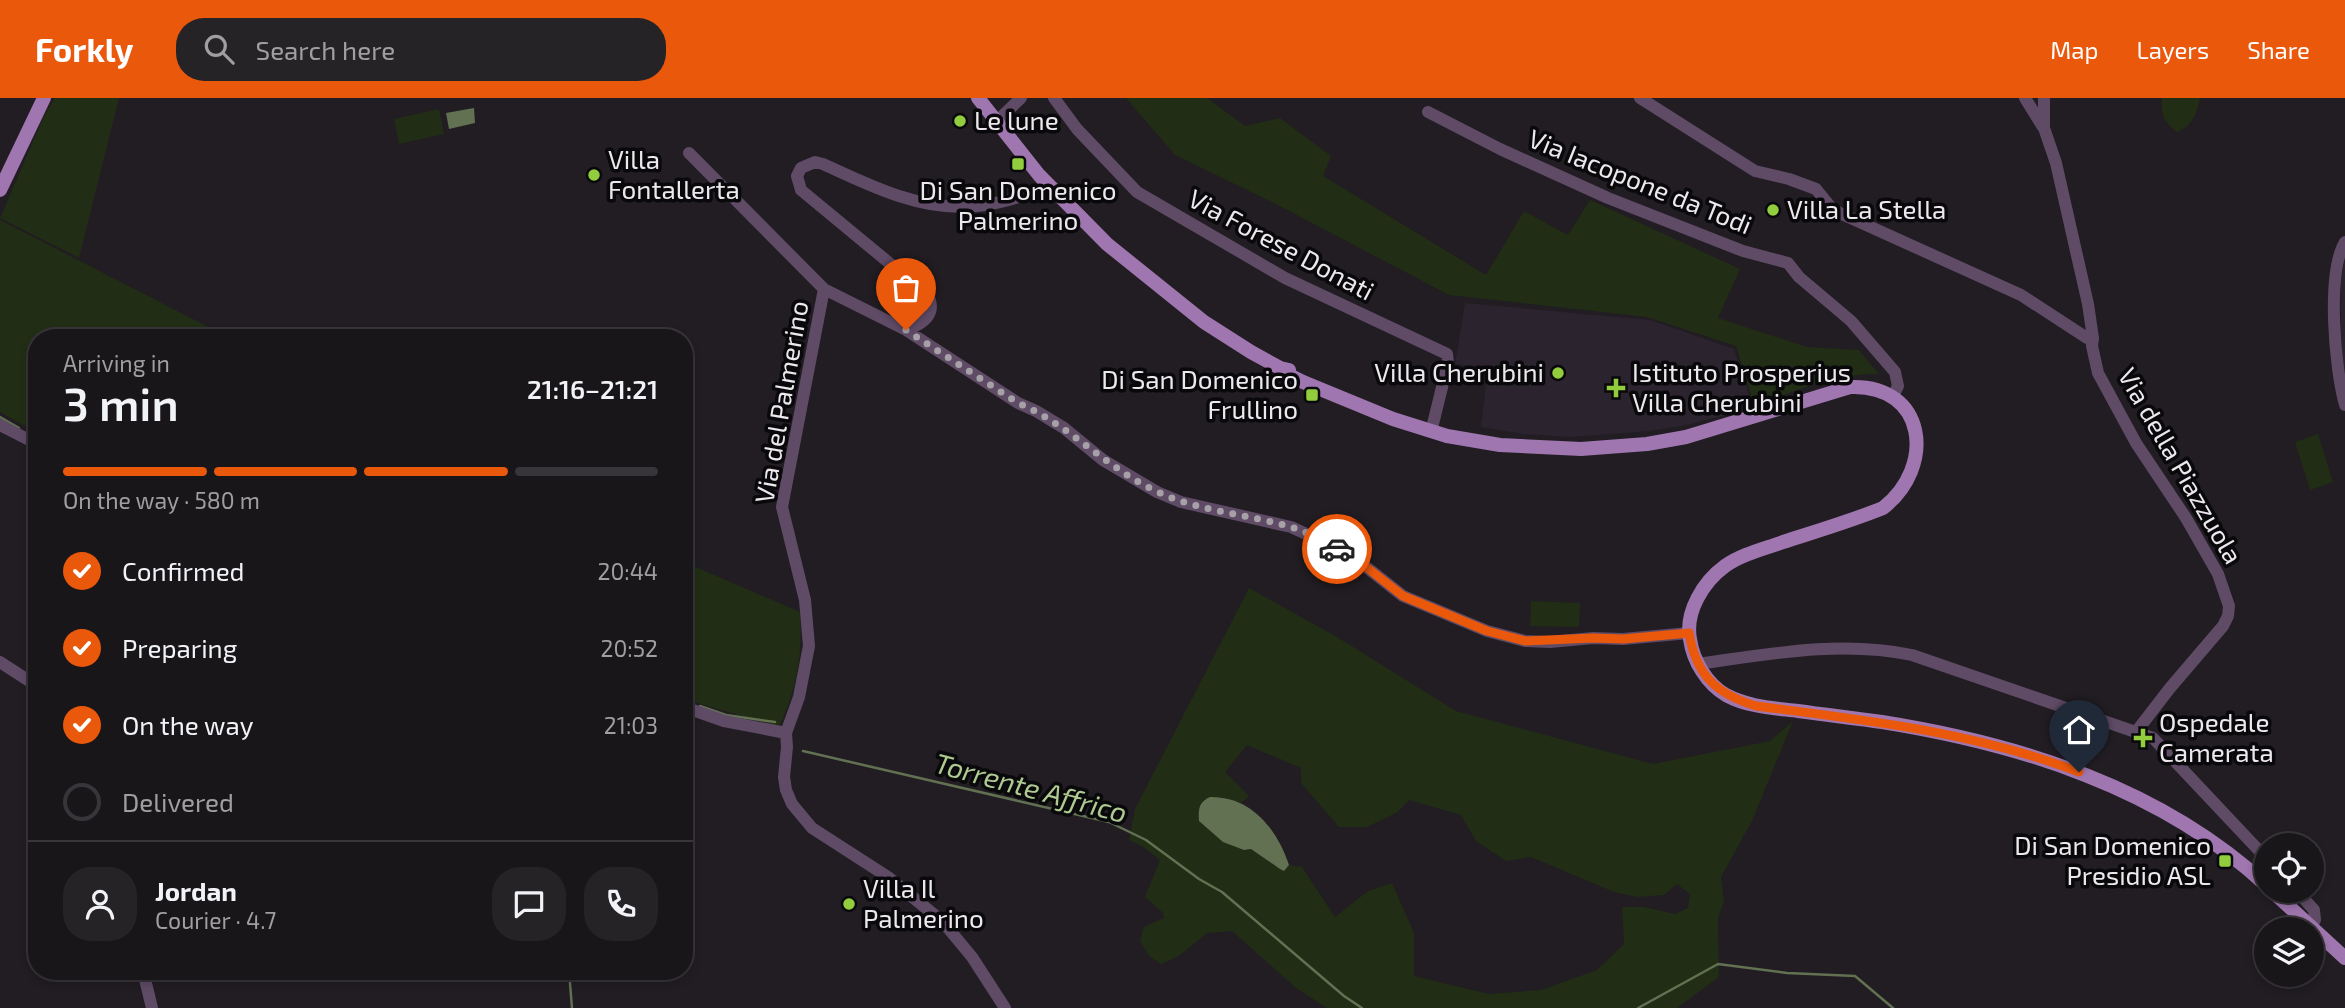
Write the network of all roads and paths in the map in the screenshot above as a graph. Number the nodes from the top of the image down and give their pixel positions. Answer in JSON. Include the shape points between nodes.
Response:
{"nodes":[{"id":1,"x":44,"y":98,"type":"edge"},
{"id":2,"x":978,"y":98,"type":"edge"},
{"id":3,"x":1021,"y":98,"type":"edge"},
{"id":4,"x":1054,"y":98,"type":"edge"},
{"id":5,"x":1640,"y":98,"type":"edge"},
{"id":6,"x":2025,"y":98,"type":"edge"},
{"id":7,"x":2044,"y":98,"type":"edge"},
{"id":8,"x":1428,"y":112,"type":"dead end"},
{"id":9,"x":996,"y":122,"type":"junction"},
{"id":10,"x":2044,"y":128,"type":"junction"},
{"id":11,"x":689,"y":152,"type":"dead end"},
{"id":12,"x":1039,"y":175,"type":"junction"},
{"id":13,"x":1050,"y":187,"type":"junction"},
{"id":14,"x":0,"y":190,"type":"edge"},
{"id":15,"x":1022,"y":196,"type":"junction"},
{"id":16,"x":2345,"y":242,"type":"edge"},
{"id":17,"x":824,"y":289,"type":"junction"},
{"id":18,"x":906,"y":330,"type":"junction"},
{"id":19,"x":2093,"y":338,"type":"junction"},
{"id":20,"x":1892,"y":398,"type":"junction"},
{"id":21,"x":2345,"y":405,"type":"edge"},
{"id":22,"x":0,"y":425,"type":"edge"},
{"id":23,"x":1431,"y":432,"type":"junction"},
{"id":24,"x":28,"y":439,"type":"edge"},
{"id":25,"x":1689,"y":633,"type":"junction"},
{"id":26,"x":0,"y":662,"type":"edge"},
{"id":27,"x":1698,"y":664,"type":"junction"},
{"id":28,"x":28,"y":680,"type":"edge"},
{"id":29,"x":2153,"y":709,"type":"junction"},
{"id":30,"x":693,"y":710,"type":"edge"},
{"id":31,"x":2136,"y":732,"type":"junction"},
{"id":32,"x":786,"y":733,"type":"junction"},
{"id":33,"x":2153,"y":738,"type":"junction"},
{"id":34,"x":2254,"y":845,"type":"edge"},
{"id":35,"x":2254,"y":876,"type":"edge"},
{"id":36,"x":2285,"y":903,"type":"edge"},
{"id":37,"x":2301,"y":917,"type":"edge"},
{"id":38,"x":2324,"y":938,"type":"edge"},
{"id":39,"x":2345,"y":958,"type":"edge"},
{"id":40,"x":145,"y":980,"type":"edge"},
{"id":41,"x":152,"y":1008,"type":"edge"},
{"id":42,"x":1005,"y":1008,"type":"edge"}],
"edges":[{"from":1,"to":14,"type":"main road"},
{"from":2,"to":9,"type":"main road"},
{"from":3,"to":9,"type":"street"},
{"from":4,"to":23,"type":"street","name":"Via Forese Donati","via":[[1137,192],[1285,278],[1447,354]]},
{"from":5,"to":19,"type":"street","via":[[1755,171],[1816,189],[1833,210],[2021,295]]},
{"from":6,"to":10,"type":"street"},
{"from":7,"to":10,"type":"street","name":"Via della Piazzuola"},
{"from":8,"to":20,"type":"street","name":"Via Iacopone da Todi","via":[[1608,198],[1743,251],[1788,263],[1851,321],[1895,372],[1898,386]]},
{"from":9,"to":12,"type":"main road","via":[[1007,142]]},
{"from":10,"to":19,"type":"street","name":"Via della Piazzuola","via":[[2056,163]]},
{"from":11,"to":17,"type":"street"},
{"from":12,"to":13,"type":"main road"},
{"from":12,"to":15,"type":"street"},
{"from":13,"to":15,"type":"street"},
{"from":13,"to":23,"type":"main road","via":[[1107,244],[1204,322],[1284,373]]},
{"from":15,"to":18,"type":"street","via":[[968,207],[945,206],[894,196],[823,164],[801,168],[797,176],[801,190],[928,295],[929,316]]},
{"from":16,"to":21,"type":"street","via":[[2338,257],[2335,292],[2337,356]]},
{"from":17,"to":18,"type":"street"},
{"from":17,"to":32,"type":"street","name":"Via del Palmerino","via":[[782,507],[805,600],[809,646]]},
{"from":18,"to":25,"type":"street","via":[[1157,492],[1181,502],[1290,527],[1365,566],[1403,596],[1487,631],[1550,642]]},
{"from":19,"to":29,"type":"street","name":"Via della Piazzuola","via":[[2098,373],[2108,394],[2192,529],[2227,596],[2228,616],[2223,626]]},
{"from":20,"to":23,"type":"main road","via":[[1872,389],[1850,387],[1715,430],[1604,448],[1500,445]]},
{"from":20,"to":25,"type":"main road","via":[[1910,415],[1916,430],[1917,450],[1906,485],[1897,497],[1883,508],[1726,566],[1698,597]]},
{"from":22,"to":24,"type":"street"},
{"from":25,"to":27,"type":"main road"},
{"from":26,"to":28,"type":"street"},
{"from":27,"to":31,"type":"street","via":[[1836,647],[1895,652]]},
{"from":27,"to":35,"type":"main road","via":[[1724,694],[1756,706],[1936,731],[2056,763],[2145,801],[2198,832]]},
{"from":29,"to":31,"type":"street","name":"Via della Piazzuola"},
{"from":29,"to":33,"type":"street"},
{"from":30,"to":32,"type":"street"},
{"from":31,"to":33,"type":"street"},
{"from":32,"to":42,"type":"street","name":"Via del Palmerino","via":[[786,790],[800,816],[943,922]]},
{"from":33,"to":34,"type":"street"},
{"from":36,"to":37,"type":"main road"},
{"from":38,"to":39,"type":"main road"},
{"from":40,"to":41,"type":"street"}]}
